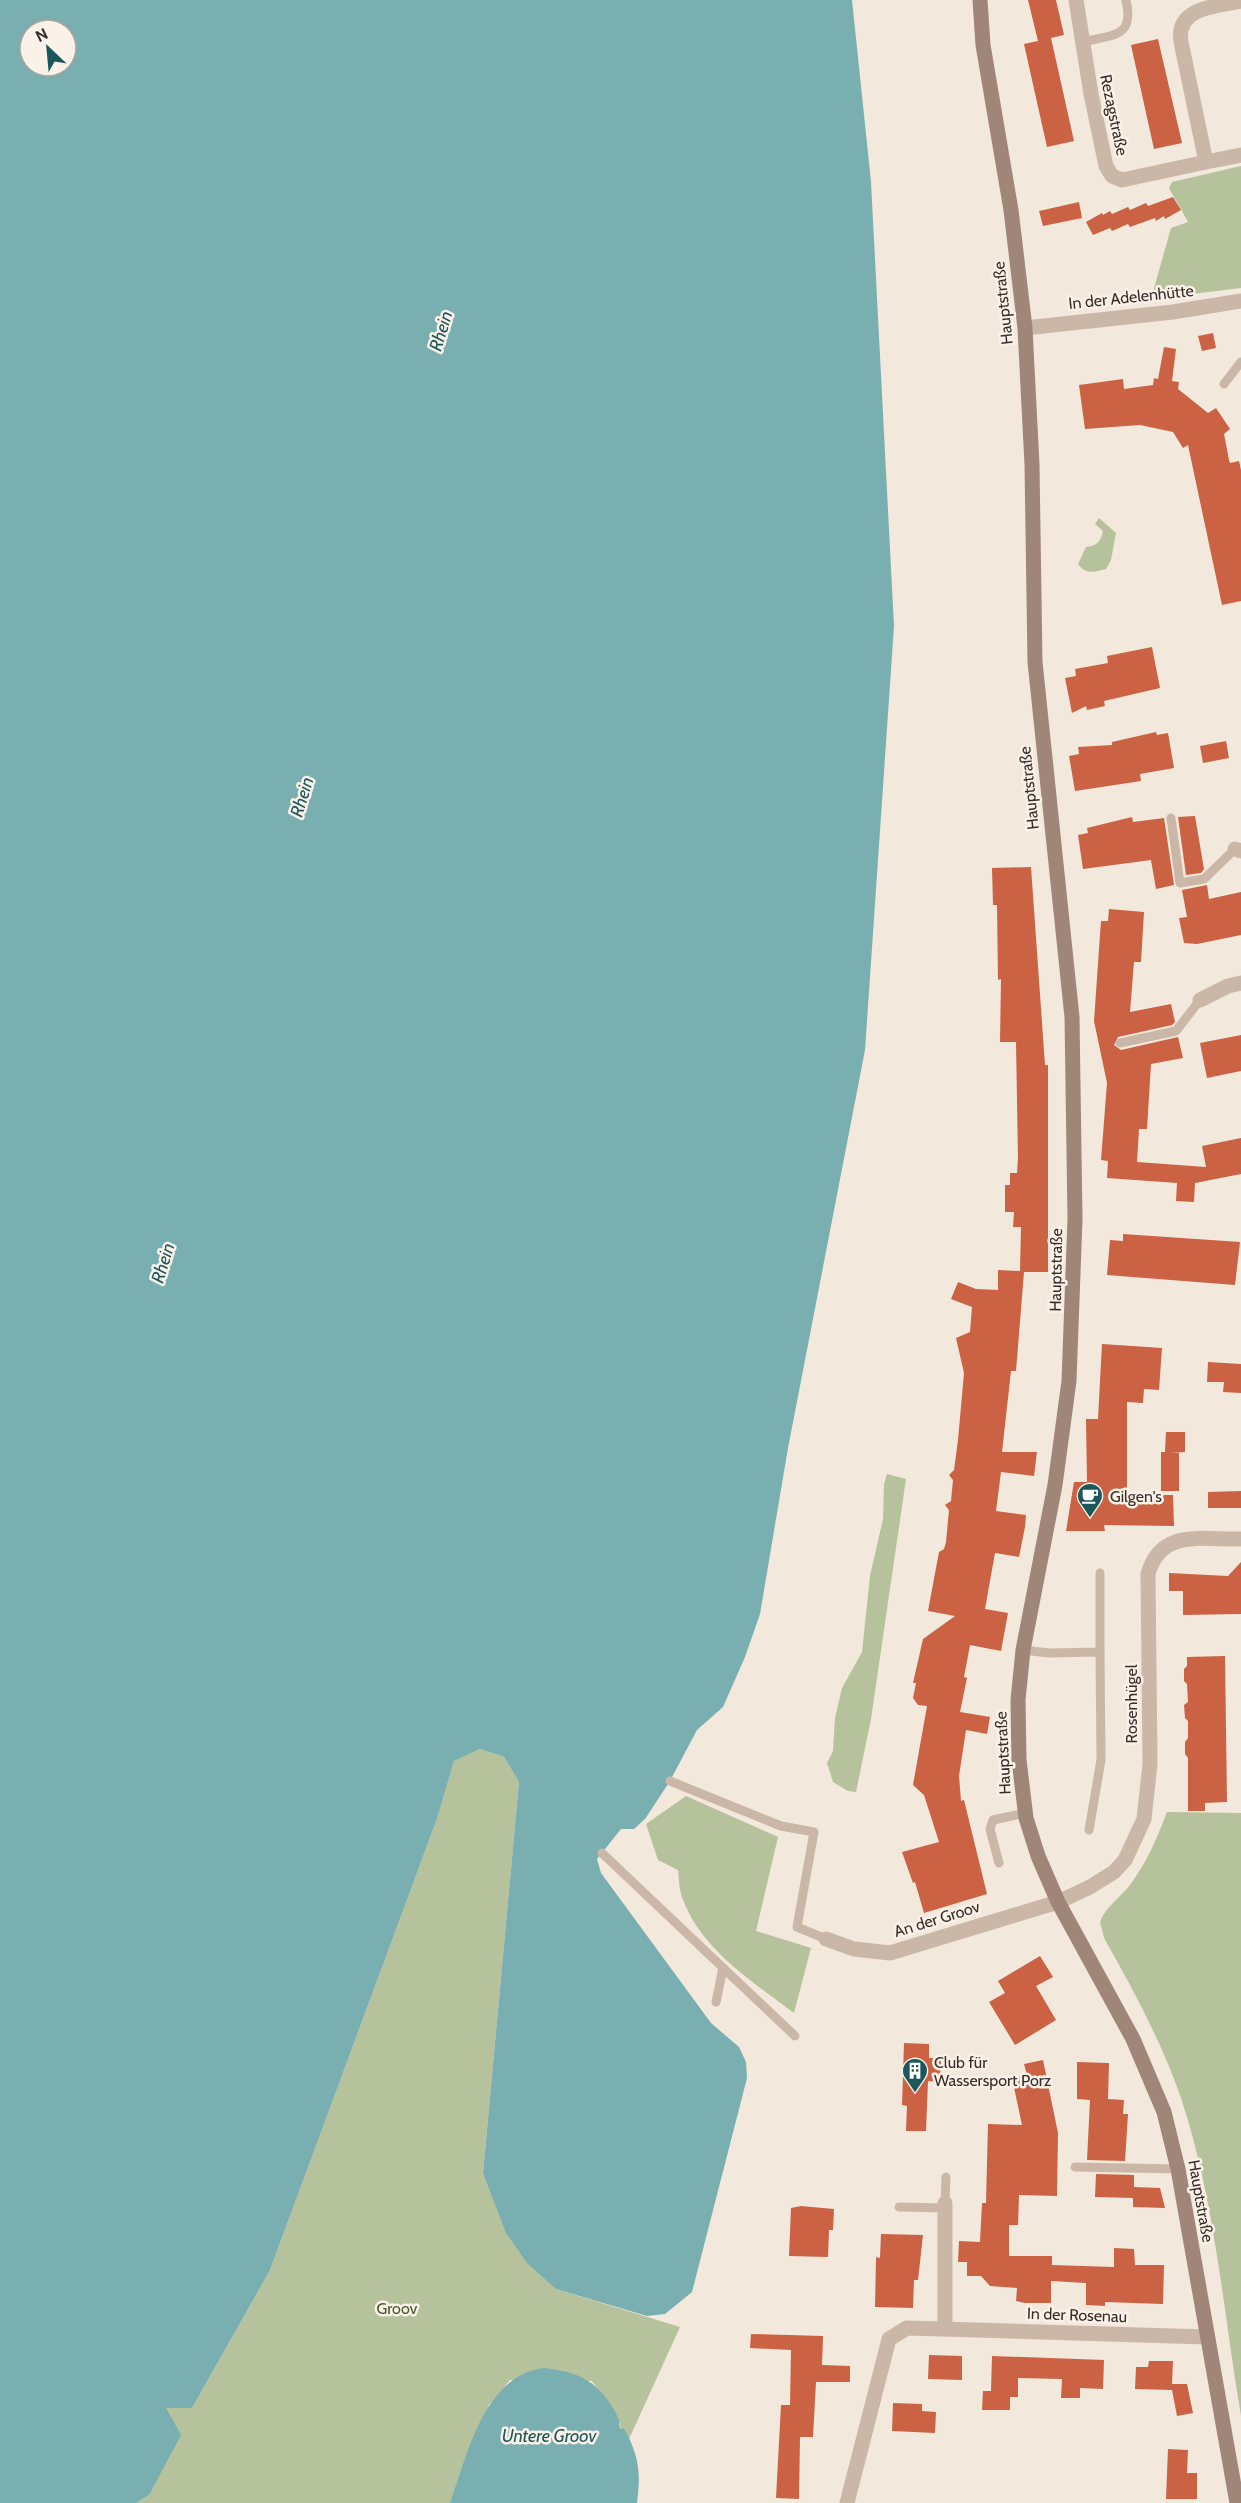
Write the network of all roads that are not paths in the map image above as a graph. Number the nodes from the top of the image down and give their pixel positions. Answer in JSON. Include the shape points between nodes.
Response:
{"nodes":[{"id":1,"x":980,"y":0,"type":"edge"},
{"id":2,"x":1076,"y":0,"type":"edge"},
{"id":3,"x":1126,"y":0,"type":"edge"},
{"id":4,"x":1241,"y":1,"type":"edge"},
{"id":5,"x":1082,"y":42,"type":"junction"},
{"id":6,"x":1241,"y":154,"type":"edge"},
{"id":7,"x":1206,"y":162,"type":"junction"},
{"id":8,"x":1241,"y":301,"type":"edge"},
{"id":9,"x":1025,"y":328,"type":"junction"},
{"id":10,"x":1241,"y":362,"type":"edge"},
{"id":11,"x":1224,"y":384,"type":"dead end"},
{"id":12,"x":1171,"y":818,"type":"dead end"},
{"id":13,"x":1238,"y":850,"type":"edge"},
{"id":14,"x":1241,"y":983,"type":"edge"},
{"id":15,"x":1200,"y":1000,"type":"joint"},
{"id":16,"x":1120,"y":1043,"type":"dead end"},
{"id":17,"x":1241,"y":1539,"type":"edge"},
{"id":18,"x":1100,"y":1572,"type":"dead end"},
{"id":19,"x":1023,"y":1650,"type":"junction"},
{"id":20,"x":1100,"y":1652,"type":"junction"},
{"id":21,"x":670,"y":1781,"type":"dead end"},
{"id":22,"x":1025,"y":1813,"type":"junction"},
{"id":23,"x":1089,"y":1830,"type":"dead end"},
{"id":24,"x":602,"y":1853,"type":"dead end"},
{"id":25,"x":999,"y":1863,"type":"dead end"},
{"id":26,"x":1058,"y":1902,"type":"junction"},
{"id":27,"x":826,"y":1939,"type":"joint"},
{"id":28,"x":723,"y":1968,"type":"junction"},
{"id":29,"x":716,"y":2002,"type":"dead end"},
{"id":30,"x":795,"y":2036,"type":"dead end"},
{"id":31,"x":1075,"y":2167,"type":"dead end"},
{"id":32,"x":1178,"y":2169,"type":"junction"},
{"id":33,"x":946,"y":2177,"type":"dead end"},
{"id":34,"x":945,"y":2205,"type":"junction"},
{"id":35,"x":899,"y":2207,"type":"dead end"},
{"id":36,"x":945,"y":2328,"type":"junction"},
{"id":37,"x":1207,"y":2337,"type":"junction"},
{"id":38,"x":1236,"y":2461,"type":"edge"},
{"id":39,"x":847,"y":2503,"type":"edge"},
{"id":40,"x":1237,"y":2503,"type":"edge"}],
"edges":[{"from":1,"to":9,"type":"main road","name":"Hauptstraße","via":[[983,45],[1011,210]]},
{"from":2,"to":5,"type":"street","name":"Rezagstraße"},
{"from":3,"to":5,"type":"lane","via":[[1130,17],[1126,28],[1114,35]]},
{"from":4,"to":7,"type":"street","via":[[1197,11],[1181,27],[1180,42]]},
{"from":5,"to":7,"type":"street","name":"Rezagstraße","via":[[1106,166],[1112,176],[1122,180]]},
{"from":6,"to":7,"type":"street","name":"Rezagstraße"},
{"from":8,"to":9,"type":"street","name":"In der Adelenhütte"},
{"from":9,"to":19,"type":"main road","name":"Hauptstraße","via":[[1035,662],[1072,1017],[1075,1219],[1069,1381],[1055,1485]]},
{"from":10,"to":11,"type":"lane"},
{"from":12,"to":13,"type":"lane","via":[[1180,882],[1204,879]]},
{"from":14,"to":15,"type":"street"},
{"from":15,"to":16,"type":"lane","via":[[1176,1030]]},
{"from":17,"to":26,"type":"street","name":"Rosenhügel","via":[[1174,1540],[1152,1562],[1148,1574],[1150,1764],[1144,1819],[1134,1845],[1114,1872]]},
{"from":18,"to":20,"type":"lane"},
{"from":19,"to":20,"type":"lane"},
{"from":19,"to":22,"type":"main road","name":"Hauptstraße","via":[[1018,1729]]},
{"from":20,"to":23,"type":"lane","via":[[1101,1760]]},
{"from":21,"to":27,"type":"lane","via":[[781,1826],[814,1832],[797,1927]]},
{"from":22,"to":25,"type":"lane","via":[[993,1820],[990,1829]]},
{"from":22,"to":26,"type":"main road","name":"Hauptstraße"},
{"from":24,"to":28,"type":"lane"},
{"from":26,"to":27,"type":"street","name":"An der Groov","via":[[890,1953],[854,1949]]},
{"from":26,"to":32,"type":"main road","name":"Hauptstraße","via":[[1133,2039],[1164,2112]]},
{"from":28,"to":29,"type":"lane"},
{"from":28,"to":30,"type":"lane"},
{"from":31,"to":32,"type":"lane"},
{"from":32,"to":37,"type":"main road","name":"Hauptstraße"},
{"from":33,"to":34,"type":"lane"},
{"from":34,"to":35,"type":"lane"},
{"from":34,"to":36,"type":"street"},
{"from":36,"to":37,"type":"street","name":"In der Rosenau"},
{"from":36,"to":39,"type":"street","name":"In der Rosenau","via":[[907,2328],[889,2339]]},
{"from":37,"to":38,"type":"main road","name":"Hauptstraße"},
{"from":38,"to":40,"type":"main road","name":"Hauptstraße"}]}
